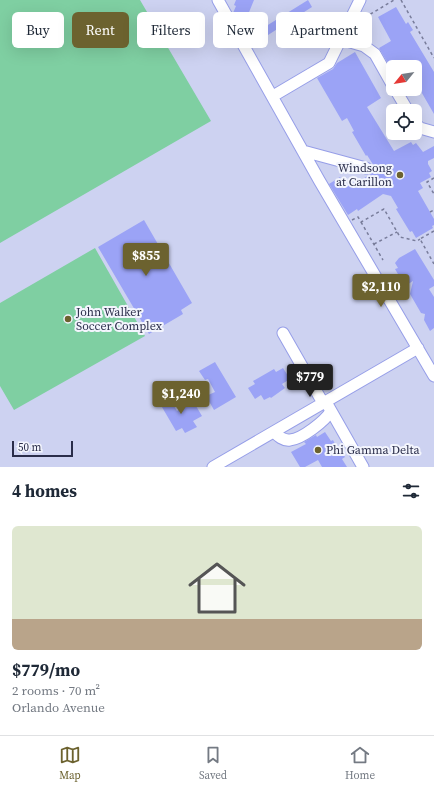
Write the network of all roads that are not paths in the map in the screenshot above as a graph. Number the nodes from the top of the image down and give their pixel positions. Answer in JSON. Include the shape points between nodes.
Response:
{"nodes":[{"id":1,"x":218,"y":0,"type":"edge"},
{"id":2,"x":360,"y":0,"type":"edge"},
{"id":3,"x":354,"y":12,"type":"edge"},
{"id":4,"x":336,"y":48,"type":"edge"},
{"id":5,"x":366,"y":48,"type":"edge"},
{"id":6,"x":386,"y":74,"type":"edge"},
{"id":7,"x":273,"y":96,"type":"junction"},
{"id":8,"x":422,"y":129,"type":"edge"},
{"id":9,"x":434,"y":132,"type":"edge"},
{"id":10,"x":303,"y":151,"type":"junction"},
{"id":11,"x":366,"y":168,"type":"dead end"},
{"id":12,"x":284,"y":333,"type":"dead end"},
{"id":13,"x":418,"y":348,"type":"junction"},
{"id":14,"x":434,"y":376,"type":"edge"},
{"id":15,"x":327,"y":405,"type":"junction"},
{"id":16,"x":274,"y":432,"type":"junction"},
{"id":17,"x":213,"y":467,"type":"edge"},
{"id":18,"x":363,"y":467,"type":"edge"}],
"edges":[{"from":1,"to":7,"type":"street"},
{"from":2,"to":3,"type":"street"},
{"from":4,"to":7,"type":"street","via":[[328,63]]},
{"from":5,"to":6,"type":"street","via":[[374,54]]},
{"from":7,"to":10,"type":"street"},
{"from":8,"to":9,"type":"street"},
{"from":10,"to":11,"type":"street"},
{"from":10,"to":13,"type":"street"},
{"from":12,"to":15,"type":"street"},
{"from":13,"to":14,"type":"street"},
{"from":13,"to":15,"type":"street"},
{"from":15,"to":16,"type":"street"},
{"from":15,"to":16,"type":"street","via":[[328,417],[290,440],[283,439]]},
{"from":15,"to":18,"type":"street"},
{"from":16,"to":17,"type":"street"}]}
